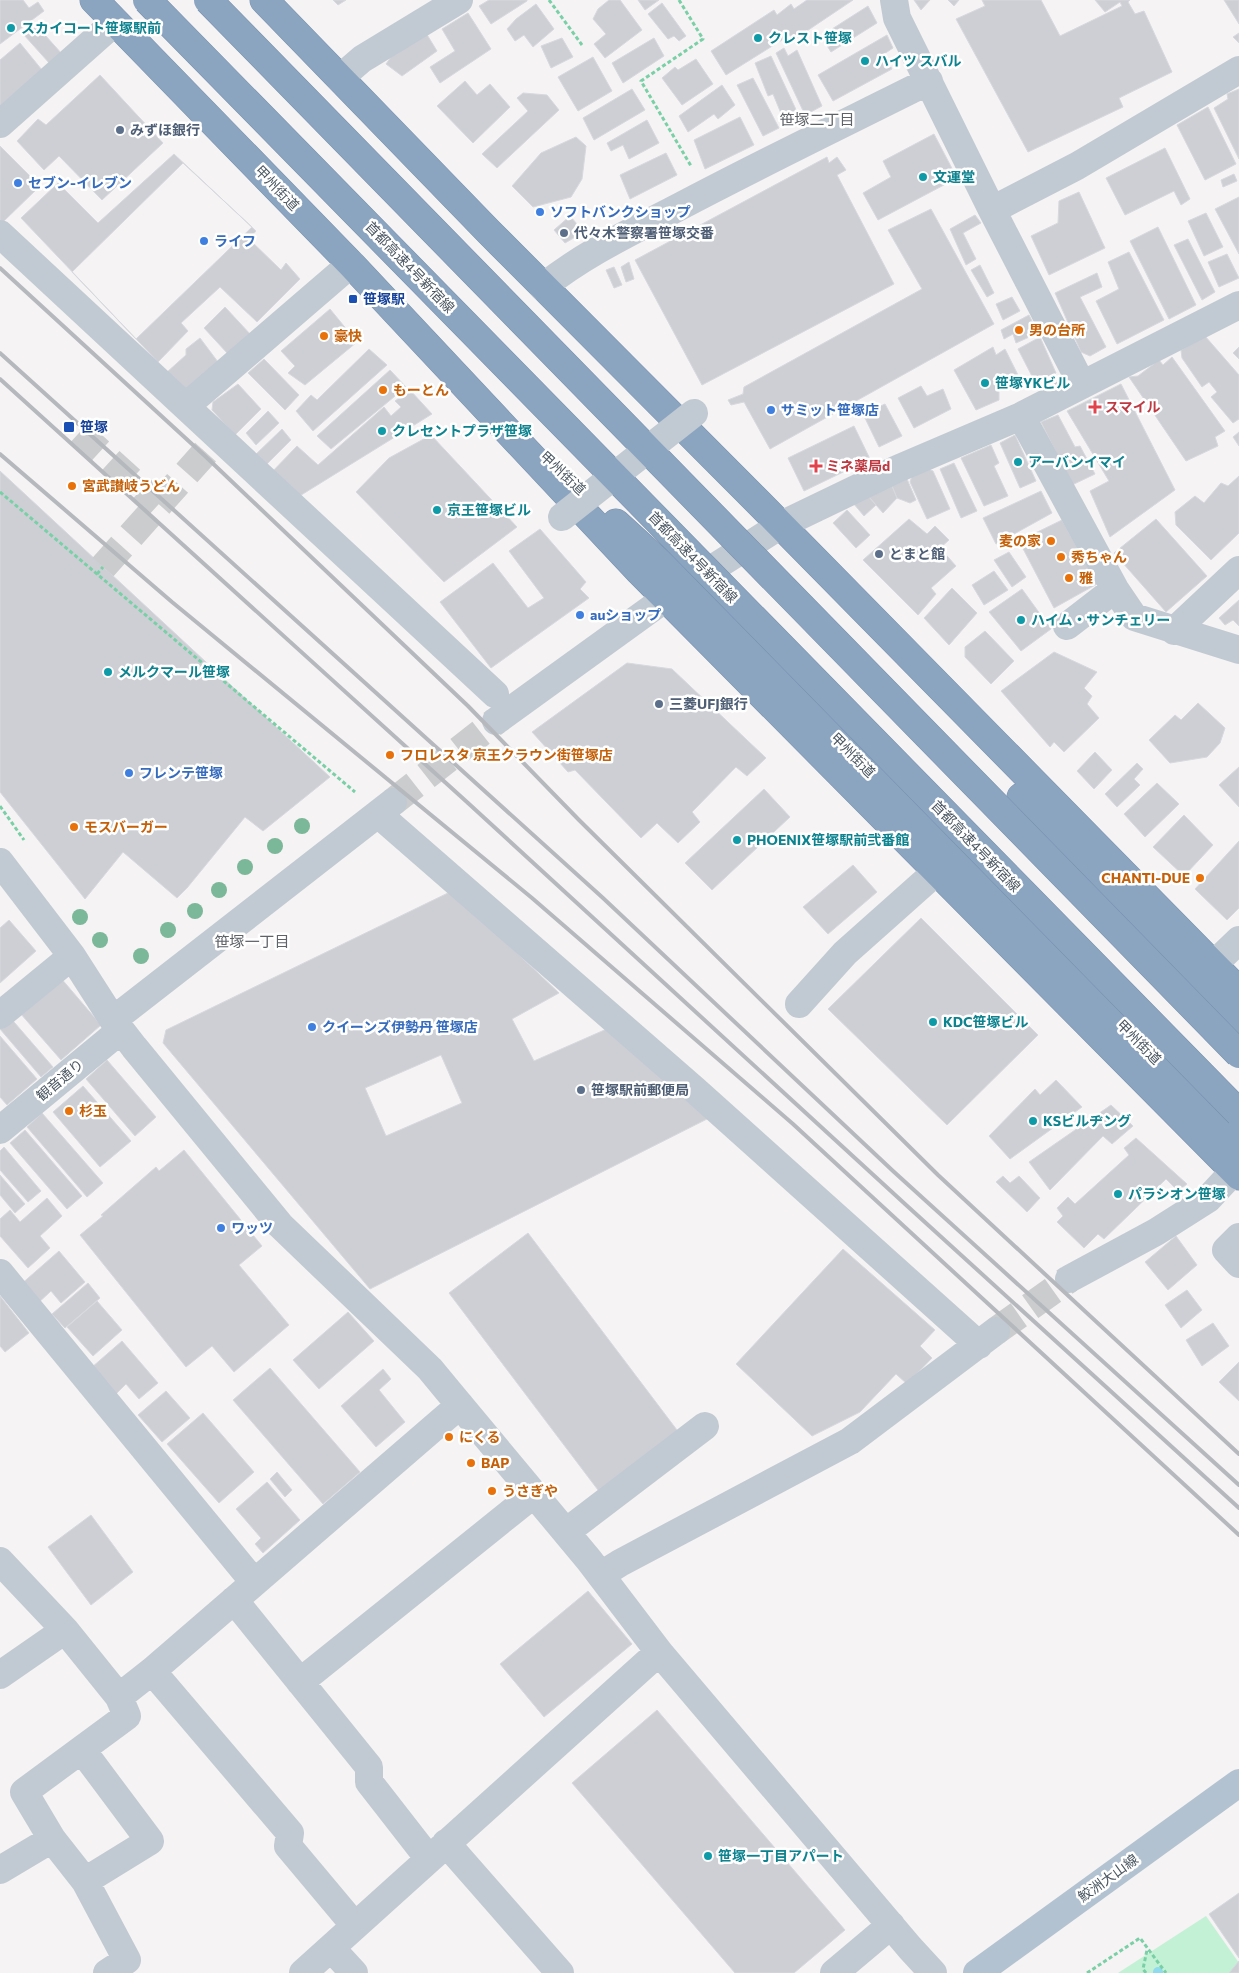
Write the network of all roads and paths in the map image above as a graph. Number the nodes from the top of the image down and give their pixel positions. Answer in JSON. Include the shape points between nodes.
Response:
{"nodes":[{"id":1,"x":94,"y":0,"type":"edge"},
{"id":2,"x":148,"y":0,"type":"edge"},
{"id":3,"x":208,"y":0,"type":"edge"},
{"id":4,"x":264,"y":0,"type":"edge"},
{"id":5,"x":459,"y":0,"type":"edge"},
{"id":6,"x":549,"y":0,"type":"edge"},
{"id":7,"x":679,"y":0,"type":"edge"},
{"id":8,"x":894,"y":0,"type":"edge"},
{"id":9,"x":116,"y":22,"type":"junction"},
{"id":10,"x":582,"y":45,"type":"dead end"},
{"id":11,"x":1239,"y":70,"type":"edge"},
{"id":12,"x":340,"y":78,"type":"junction"},
{"id":13,"x":930,"y":81,"type":"junction"},
{"id":14,"x":0,"y":124,"type":"edge"},
{"id":15,"x":707,"y":192,"type":"junction"},
{"id":16,"x":992,"y":210,"type":"junction"},
{"id":17,"x":0,"y":234,"type":"edge"},
{"id":18,"x":351,"y":264,"type":"junction"},
{"id":19,"x":543,"y":287,"type":"junction"},
{"id":20,"x":1239,"y":305,"type":"edge"},
{"id":21,"x":1082,"y":385,"type":"junction"},
{"id":22,"x":186,"y":406,"type":"junction"},
{"id":23,"x":694,"y":413,"type":"dead end"},
{"id":24,"x":1021,"y":416,"type":"junction"},
{"id":25,"x":0,"y":492,"type":"edge"},
{"id":26,"x":562,"y":517,"type":"dead end"},
{"id":27,"x":772,"y":530,"type":"junction"},
{"id":28,"x":103,"y":567,"type":"tunnel mouth"},
{"id":29,"x":1239,"y":570,"type":"edge"},
{"id":30,"x":96,"y":574,"type":"junction"},
{"id":31,"x":1115,"y":590,"type":"junction"},
{"id":32,"x":675,"y":592,"type":"junction"},
{"id":33,"x":1067,"y":626,"type":"dead end"},
{"id":34,"x":1174,"y":631,"type":"junction"},
{"id":35,"x":1239,"y":650,"type":"edge"},
{"id":36,"x":496,"y":694,"type":"dead end"},
{"id":37,"x":496,"y":721,"type":"tunnel mouth"},
{"id":38,"x":378,"y":805,"type":"junction"},
{"id":39,"x":0,"y":862,"type":"edge"},
{"id":40,"x":936,"y":872,"type":"junction"},
{"id":41,"x":1239,"y":940,"type":"edge"},
{"id":42,"x":72,"y":956,"type":"junction"},
{"id":43,"x":1213,"y":965,"type":"junction"},
{"id":44,"x":1239,"y":991,"type":"edge"},
{"id":45,"x":799,"y":1004,"type":"dead end"},
{"id":46,"x":0,"y":1015,"type":"edge"},
{"id":47,"x":1239,"y":1019,"type":"edge"},
{"id":48,"x":117,"y":1025,"type":"junction"},
{"id":49,"x":1239,"y":1054,"type":"edge"},
{"id":50,"x":1239,"y":1113,"type":"edge"},
{"id":51,"x":0,"y":1130,"type":"edge"},
{"id":52,"x":1239,"y":1142,"type":"edge"},
{"id":53,"x":1236,"y":1173,"type":"edge"},
{"id":54,"x":0,"y":1274,"type":"edge"},
{"id":55,"x":1069,"y":1279,"type":"tunnel mouth"},
{"id":56,"x":460,"y":1405,"type":"junction"},
{"id":57,"x":705,"y":1426,"type":"dead end"},
{"id":58,"x":534,"y":1494,"type":"junction"},
{"id":59,"x":566,"y":1532,"type":"junction"},
{"id":60,"x":0,"y":1561,"type":"edge"},
{"id":61,"x":601,"y":1575,"type":"junction"},
{"id":62,"x":254,"y":1582,"type":"junction"},
{"id":63,"x":234,"y":1600,"type":"junction"},
{"id":64,"x":66,"y":1630,"type":"junction"},
{"id":65,"x":659,"y":1652,"type":"junction"},
{"id":66,"x":152,"y":1671,"type":"junction"},
{"id":67,"x":0,"y":1675,"type":"edge"},
{"id":68,"x":300,"y":1682,"type":"junction"},
{"id":69,"x":119,"y":1697,"type":"junction"},
{"id":70,"x":82,"y":1750,"type":"junction"},
{"id":71,"x":1239,"y":1783,"type":"edge"},
{"id":72,"x":52,"y":1839,"type":"junction"},
{"id":73,"x":437,"y":1851,"type":"junction"},
{"id":74,"x":0,"y":1870,"type":"edge"},
{"id":75,"x":85,"y":1881,"type":"junction"},
{"id":76,"x":891,"y":1925,"type":"junction"},
{"id":77,"x":355,"y":1926,"type":"junction"},
{"id":78,"x":331,"y":1948,"type":"junction"},
{"id":79,"x":1147,"y":1949,"type":"junction"},
{"id":80,"x":107,"y":1973,"type":"edge"},
{"id":81,"x":303,"y":1973,"type":"edge"},
{"id":82,"x":354,"y":1973,"type":"edge"},
{"id":83,"x":560,"y":1973,"type":"edge"},
{"id":84,"x":834,"y":1973,"type":"edge"},
{"id":85,"x":934,"y":1973,"type":"edge"},
{"id":86,"x":977,"y":1973,"type":"edge"},
{"id":87,"x":1088,"y":1973,"type":"edge"},
{"id":88,"x":1146,"y":1973,"type":"edge"},
{"id":89,"x":1166,"y":1973,"type":"edge"}],
"edges":[{"from":1,"to":9,"type":"highway","name":"甲州街道"},
{"from":2,"to":50,"type":"highway","name":"首都高速4号新宿線","bridge":true},
{"from":3,"to":49,"type":"highway","bridge":true},
{"from":4,"to":12,"type":"highway"},
{"from":5,"to":12,"type":"street","via":[[362,59]]},
{"from":6,"to":10,"type":"path"},
{"from":7,"to":15,"type":"path","via":[[703,39],[641,81]]},
{"from":8,"to":13,"type":"street","via":[[897,18]]},
{"from":9,"to":14,"type":"street"},
{"from":9,"to":18,"type":"highway","name":"甲州街道"},
{"from":11,"to":16,"type":"street","via":[[1077,166]]},
{"from":12,"to":19,"type":"highway"},
{"from":13,"to":15,"type":"street"},
{"from":13,"to":16,"type":"street"},
{"from":15,"to":19,"type":"street","via":[[599,248]]},
{"from":16,"to":21,"type":"street"},
{"from":17,"to":22,"type":"street"},
{"from":18,"to":22,"type":"street"},
{"from":18,"to":32,"type":"highway","name":"甲州街道","via":[[458,377]]},
{"from":19,"to":27,"type":"highway"},
{"from":20,"to":21,"type":"street"},
{"from":21,"to":24,"type":"street"},
{"from":22,"to":36,"type":"street"},
{"from":23,"to":26,"type":"street","bridge":true},
{"from":24,"to":27,"type":"street","via":[[897,469]]},
{"from":24,"to":31,"type":"street"},
{"from":25,"to":30,"type":"path"},
{"from":27,"to":32,"type":"street"},
{"from":27,"to":43,"type":"highway"},
{"from":27,"to":47,"type":"highway","via":[[986,761]]},
{"from":28,"to":30,"type":"path"},
{"from":29,"to":34,"type":"street"},
{"from":30,"to":38,"type":"path"},
{"from":31,"to":33,"type":"street"},
{"from":31,"to":34,"type":"street","via":[[1134,617]]},
{"from":32,"to":37,"type":"street"},
{"from":32,"to":40,"type":"highway"},
{"from":32,"to":52,"type":"highway","name":"甲州街道","via":[[922,825]]},
{"from":34,"to":35,"type":"street"},
{"from":38,"to":48,"type":"street","name":"観音通り"},
{"from":38,"to":61,"type":"street","via":[[696,1091],[988,1338],[850,1441]]},
{"from":39,"to":42,"type":"street"},
{"from":40,"to":45,"type":"street","via":[[845,953]]},
{"from":40,"to":53,"type":"highway"},
{"from":41,"to":43,"type":"street"},
{"from":42,"to":46,"type":"street"},
{"from":42,"to":48,"type":"street"},
{"from":43,"to":44,"type":"highway"},
{"from":48,"to":51,"type":"street","name":"観音通り"},
{"from":48,"to":56,"type":"street","via":[[280,1225],[430,1369]]},
{"from":53,"to":55,"type":"street","via":[[1208,1199],[1156,1232]]},
{"from":54,"to":62,"type":"street"},
{"from":56,"to":58,"type":"street"},
{"from":56,"to":62,"type":"street"},
{"from":57,"to":59,"type":"street"},
{"from":58,"to":59,"type":"street"},
{"from":58,"to":68,"type":"street"},
{"from":59,"to":61,"type":"street"},
{"from":60,"to":64,"type":"street"},
{"from":61,"to":65,"type":"street"},
{"from":62,"to":63,"type":"street"},
{"from":63,"to":66,"type":"street"},
{"from":63,"to":68,"type":"street"},
{"from":64,"to":67,"type":"street"},
{"from":64,"to":69,"type":"street"},
{"from":65,"to":73,"type":"street"},
{"from":65,"to":76,"type":"street"},
{"from":66,"to":69,"type":"street"},
{"from":66,"to":77,"type":"street","via":[[290,1833],[288,1846]]},
{"from":68,"to":73,"type":"street","via":[[369,1767],[369,1782]]},
{"from":69,"to":70,"type":"street","via":[[127,1716]]},
{"from":70,"to":72,"type":"street","via":[[24,1792]]},
{"from":70,"to":75,"type":"street","via":[[150,1840]]},
{"from":71,"to":86,"type":"main road","name":"鮫洲大山線"},
{"from":72,"to":74,"type":"street"},
{"from":72,"to":75,"type":"street"},
{"from":73,"to":77,"type":"street"},
{"from":73,"to":83,"type":"street"},
{"from":75,"to":80,"type":"street","via":[[127,1960]]},
{"from":76,"to":84,"type":"street"},
{"from":76,"to":85,"type":"street"},
{"from":77,"to":78,"type":"street"},
{"from":78,"to":81,"type":"street"},
{"from":78,"to":82,"type":"street"},
{"from":79,"to":87,"type":"path","via":[[1140,1938]]},
{"from":79,"to":88,"type":"path","via":[[1143,1969]]},
{"from":79,"to":89,"type":"path"}]}
